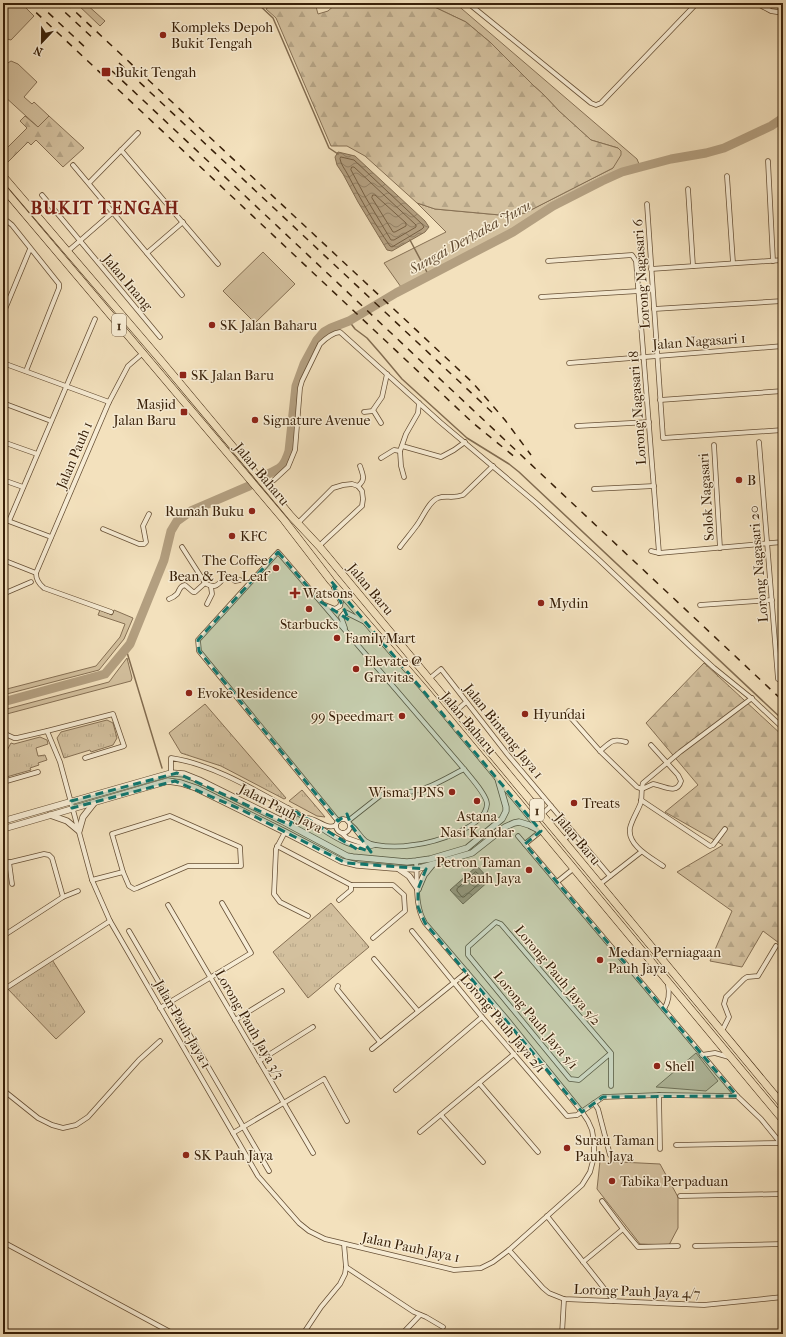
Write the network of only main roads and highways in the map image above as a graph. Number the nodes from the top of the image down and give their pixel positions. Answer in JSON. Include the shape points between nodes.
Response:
{"nodes":[{"id":1,"x":3,"y":176,"type":"edge"},
{"id":2,"x":3,"y":188,"type":"edge"},
{"id":3,"x":291,"y":516,"type":"joint"},
{"id":4,"x":498,"y":779,"type":"joint"},
{"id":5,"x":783,"y":1105,"type":"edge"},
{"id":6,"x":783,"y":1120,"type":"edge"}],
"edges":[{"from":1,"to":3,"type":"highway","name":"Jalan Baharu","number":"1"},
{"from":2,"to":4,"type":"highway","name":"Jalan Baharu","number":"1","via":[[284,520],[331,582]]},
{"from":3,"to":5,"type":"highway","name":"Jalan Baru","number":"1","via":[[319,546]]},
{"from":4,"to":6,"type":"highway","name":"Jalan Baru","number":"1"}]}
